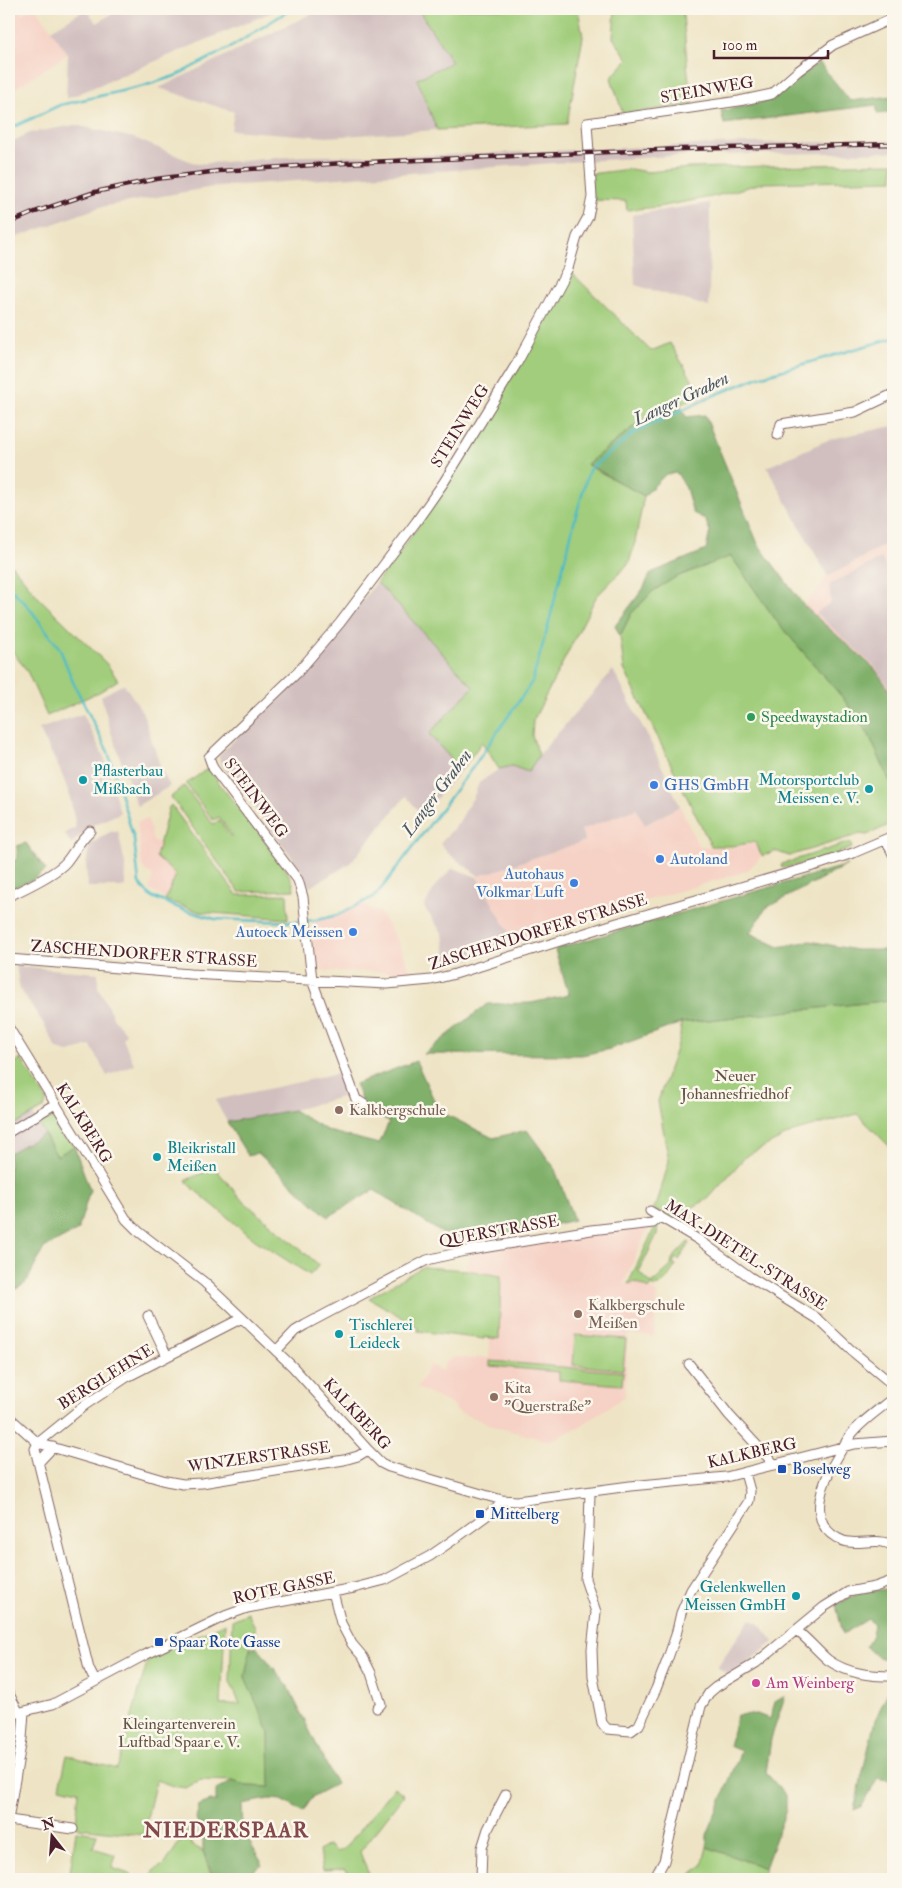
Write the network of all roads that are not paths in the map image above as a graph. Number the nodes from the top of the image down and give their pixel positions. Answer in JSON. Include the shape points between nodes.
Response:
{"nodes":[{"id":1,"x":893,"y":18,"type":"edge"},
{"id":2,"x":893,"y":394,"type":"edge"},
{"id":3,"x":778,"y":435,"type":"dead end"},
{"id":4,"x":90,"y":831,"type":"dead end"},
{"id":5,"x":890,"y":838,"type":"edge"},
{"id":6,"x":893,"y":854,"type":"edge"},
{"id":7,"x":9,"y":896,"type":"edge"},
{"id":8,"x":9,"y":959,"type":"edge"},
{"id":9,"x":312,"y":980,"type":"junction"},
{"id":10,"x":9,"y":1028,"type":"edge"},
{"id":11,"x":55,"y":1104,"type":"junction"},
{"id":12,"x":365,"y":1105,"type":"dead end"},
{"id":13,"x":9,"y":1132,"type":"edge"},
{"id":14,"x":650,"y":1211,"type":"dead end"},
{"id":15,"x":660,"y":1217,"type":"junction"},
{"id":16,"x":148,"y":1316,"type":"dead end"},
{"id":17,"x":242,"y":1318,"type":"junction"},
{"id":18,"x":276,"y":1351,"type":"junction"},
{"id":19,"x":168,"y":1356,"type":"junction"},
{"id":20,"x":689,"y":1364,"type":"dead end"},
{"id":21,"x":893,"y":1385,"type":"edge"},
{"id":22,"x":893,"y":1398,"type":"edge"},
{"id":23,"x":9,"y":1417,"type":"edge"},
{"id":24,"x":893,"y":1441,"type":"edge"},
{"id":25,"x":38,"y":1443,"type":"junction"},
{"id":26,"x":54,"y":1447,"type":"junction"},
{"id":27,"x":843,"y":1447,"type":"junction"},
{"id":28,"x":368,"y":1450,"type":"junction"},
{"id":29,"x":39,"y":1462,"type":"junction"},
{"id":30,"x":775,"y":1465,"type":"junction"},
{"id":31,"x":745,"y":1473,"type":"junction"},
{"id":32,"x":590,"y":1492,"type":"junction"},
{"id":33,"x":502,"y":1500,"type":"junction"},
{"id":34,"x":893,"y":1546,"type":"edge"},
{"id":35,"x":893,"y":1579,"type":"edge"},
{"id":36,"x":333,"y":1592,"type":"junction"},
{"id":37,"x":796,"y":1630,"type":"junction"},
{"id":38,"x":893,"y":1676,"type":"edge"},
{"id":39,"x":95,"y":1682,"type":"junction"},
{"id":40,"x":9,"y":1694,"type":"edge"},
{"id":41,"x":377,"y":1708,"type":"dead end"},
{"id":42,"x":22,"y":1712,"type":"junction"},
{"id":43,"x":9,"y":1715,"type":"edge"},
{"id":44,"x":506,"y":1794,"type":"dead end"},
{"id":45,"x":9,"y":1814,"type":"edge"},
{"id":46,"x":9,"y":1820,"type":"edge"},
{"id":47,"x":73,"y":1829,"type":"dead end"},
{"id":48,"x":481,"y":1879,"type":"edge"},
{"id":49,"x":654,"y":1879,"type":"edge"}],
"edges":[{"from":1,"to":9,"type":"street","name":"STEINWEG","via":[[833,45],[772,94],[587,123],[592,197],[588,216],[577,237],[568,268],[517,363],[444,482],[340,622],[298,672],[209,757],[213,768],[293,872],[301,888]]},
{"from":2,"to":3,"type":"street","via":[[845,414],[781,424]]},
{"from":4,"to":7,"type":"street","via":[[63,865]]},
{"from":5,"to":6,"type":"street","name":"ZASCHENDORFER STRASSE"},
{"from":5,"to":9,"type":"street","name":"ZASCHENDORFER STRASSE","via":[[820,864],[455,974],[387,984]]},
{"from":8,"to":9,"type":"street","name":"ZASCHENDORFER STRASSE"},
{"from":9,"to":12,"type":"street","via":[[356,1099]]},
{"from":10,"to":11,"type":"street","name":"KALKBERG"},
{"from":11,"to":13,"type":"street"},
{"from":11,"to":17,"type":"street","name":"KALKBERG","via":[[126,1219],[204,1282]]},
{"from":14,"to":15,"type":"street","name":"MAX-DIETEL-STRASSE"},
{"from":15,"to":18,"type":"street","name":"QUERSTRASSE","via":[[653,1223],[591,1230],[427,1260],[295,1331]]},
{"from":15,"to":21,"type":"street","name":"MAX-DIETEL-STRASSE","via":[[818,1318]]},
{"from":16,"to":19,"type":"street","name":"BERGLEHNE"},
{"from":17,"to":18,"type":"street","name":"KALKBERG"},
{"from":17,"to":19,"type":"street","name":"BERGLEHNE"},
{"from":18,"to":28,"type":"street","name":"KALKBERG"},
{"from":19,"to":25,"type":"street","name":"BERGLEHNE","via":[[127,1377],[85,1405]]},
{"from":20,"to":30,"type":"street","via":[[729,1415]]},
{"from":22,"to":27,"type":"street","via":[[854,1430]]},
{"from":23,"to":25,"type":"street"},
{"from":24,"to":27,"type":"street"},
{"from":25,"to":26,"type":"street","name":"WINZERSTRASSE"},
{"from":25,"to":29,"type":"street"},
{"from":26,"to":28,"type":"street","name":"WINZERSTRASSE","via":[[183,1484],[344,1460]]},
{"from":26,"to":29,"type":"street"},
{"from":27,"to":30,"type":"street","name":"KALKBERG"},
{"from":27,"to":34,"type":"street","via":[[821,1493],[822,1521],[830,1533],[841,1540],[853,1544],[885,1542]]},
{"from":28,"to":33,"type":"street","name":"KALKBERG","via":[[381,1463],[398,1471]]},
{"from":29,"to":39,"type":"street","via":[[89,1669]]},
{"from":30,"to":31,"type":"street","name":"KALKBERG"},
{"from":31,"to":32,"type":"street","name":"KALKBERG"},
{"from":31,"to":32,"type":"street","via":[[750,1497],[691,1590],[656,1689],[639,1725],[631,1731],[610,1730],[602,1723],[598,1707],[592,1665],[595,1606],[585,1579]]},
{"from":32,"to":33,"type":"street","name":"KALKBERG"},
{"from":33,"to":36,"type":"street","name":"ROTE GASSE","via":[[497,1508],[456,1538],[398,1574],[369,1585]]},
{"from":35,"to":37,"type":"street","via":[[875,1587],[848,1592]]},
{"from":36,"to":39,"type":"street","name":"ROTE GASSE","via":[[247,1608],[225,1616]]},
{"from":36,"to":41,"type":"street","via":[[340,1623],[371,1673],[381,1704]]},
{"from":37,"to":38,"type":"street","via":[[828,1660],[842,1667],[856,1673]]},
{"from":37,"to":49,"type":"street","via":[[756,1663],[716,1686],[704,1699],[695,1725],[664,1861]]},
{"from":39,"to":42,"type":"street","name":"ROTE GASSE","via":[[53,1704]]},
{"from":40,"to":42,"type":"street"},
{"from":42,"to":43,"type":"street","name":"ROTE GASSE"},
{"from":42,"to":45,"type":"street","via":[[22,1739]]},
{"from":44,"to":48,"type":"street","via":[[482,1848]]},
{"from":46,"to":47,"type":"street"}]}
